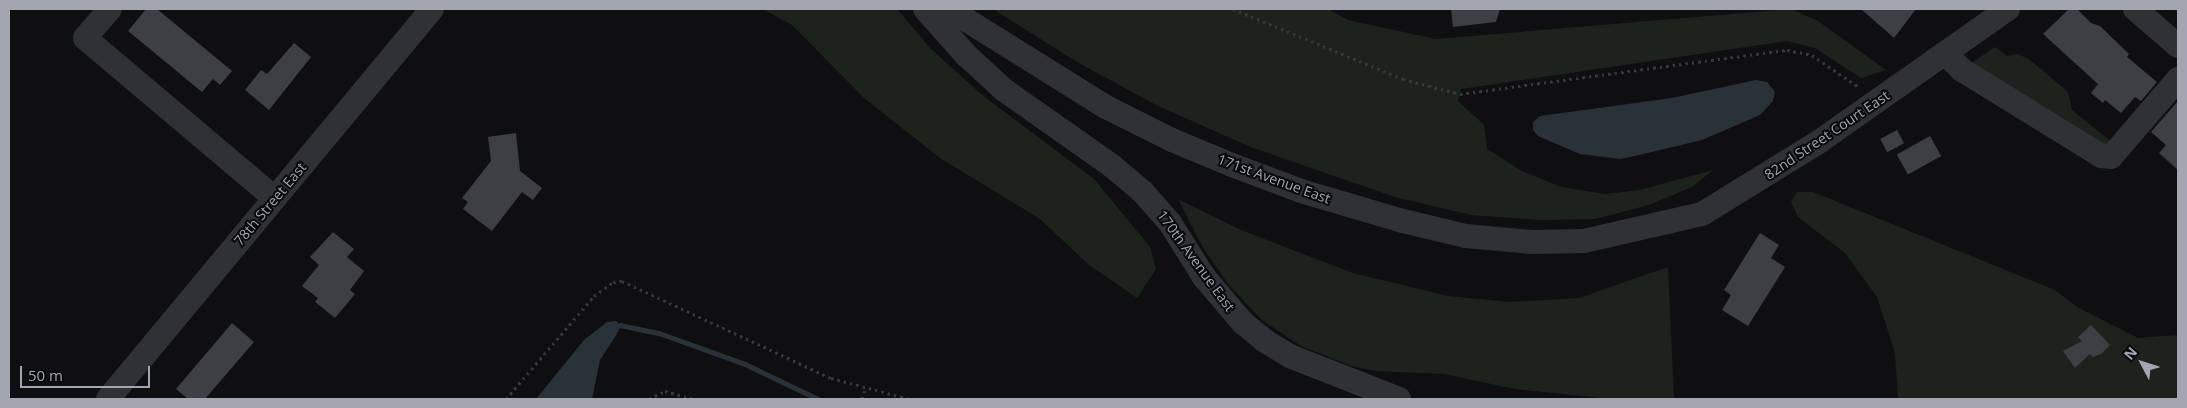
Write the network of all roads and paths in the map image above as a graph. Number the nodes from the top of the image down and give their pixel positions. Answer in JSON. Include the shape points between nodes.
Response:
{"nodes":[{"id":1,"x":110,"y":9,"type":"edge"},
{"id":2,"x":432,"y":9,"type":"edge"},
{"id":3,"x":925,"y":9,"type":"edge"},
{"id":4,"x":949,"y":9,"type":"edge"},
{"id":5,"x":1233,"y":9,"type":"edge"},
{"id":6,"x":2008,"y":9,"type":"edge"},
{"id":7,"x":2135,"y":9,"type":"edge"},
{"id":8,"x":1982,"y":16,"type":"edge"},
{"id":9,"x":2178,"y":46,"type":"edge"},
{"id":10,"x":1945,"y":53,"type":"junction"},
{"id":11,"x":2178,"y":79,"type":"edge"},
{"id":12,"x":1876,"y":102,"type":"junction"},
{"id":13,"x":274,"y":198,"type":"junction"},
{"id":14,"x":1632,"y":232,"type":"joint"},
{"id":15,"x":865,"y":389,"type":"junction"},
{"id":16,"x":108,"y":399,"type":"edge"},
{"id":17,"x":506,"y":399,"type":"edge"},
{"id":18,"x":649,"y":399,"type":"edge"},
{"id":19,"x":693,"y":399,"type":"edge"},
{"id":20,"x":862,"y":399,"type":"edge"},
{"id":21,"x":910,"y":399,"type":"edge"},
{"id":22,"x":1399,"y":399,"type":"edge"}],
"edges":[{"from":1,"to":13,"type":"street","via":[[85,38]]},
{"from":2,"to":13,"type":"street","name":"78th Street East"},
{"from":3,"to":22,"type":"street","name":"170th Avenue East","via":[[966,55],[1004,90],[1142,191],[1170,223],[1204,277],[1243,323],[1292,357]]},
{"from":4,"to":14,"type":"street","name":"171st Avenue East","via":[[1106,107],[1172,140],[1301,191],[1466,236],[1532,242],[1584,241]]},
{"from":5,"to":12,"type":"path","via":[[1404,78],[1460,94],[1496,92],[1683,61],[1795,50],[1812,55]]},
{"from":6,"to":8,"type":"street","name":"82nd Street Court East"},
{"from":7,"to":9,"type":"street"},
{"from":8,"to":10,"type":"street","name":"82nd Street Court East"},
{"from":10,"to":11,"type":"street","via":[[1962,70],[2102,156],[2111,157]]},
{"from":10,"to":12,"type":"street","name":"82nd Street Court East"},
{"from":12,"to":14,"type":"street","name":"82nd Street Court East","via":[[1738,195],[1702,214]]},
{"from":13,"to":16,"type":"street","name":"78th Street East"},
{"from":15,"to":17,"type":"path","via":[[832,378],[622,282],[613,282],[594,296]]},
{"from":15,"to":20,"type":"path"},
{"from":15,"to":21,"type":"path"},
{"from":18,"to":19,"type":"path","via":[[665,391]]}]}
